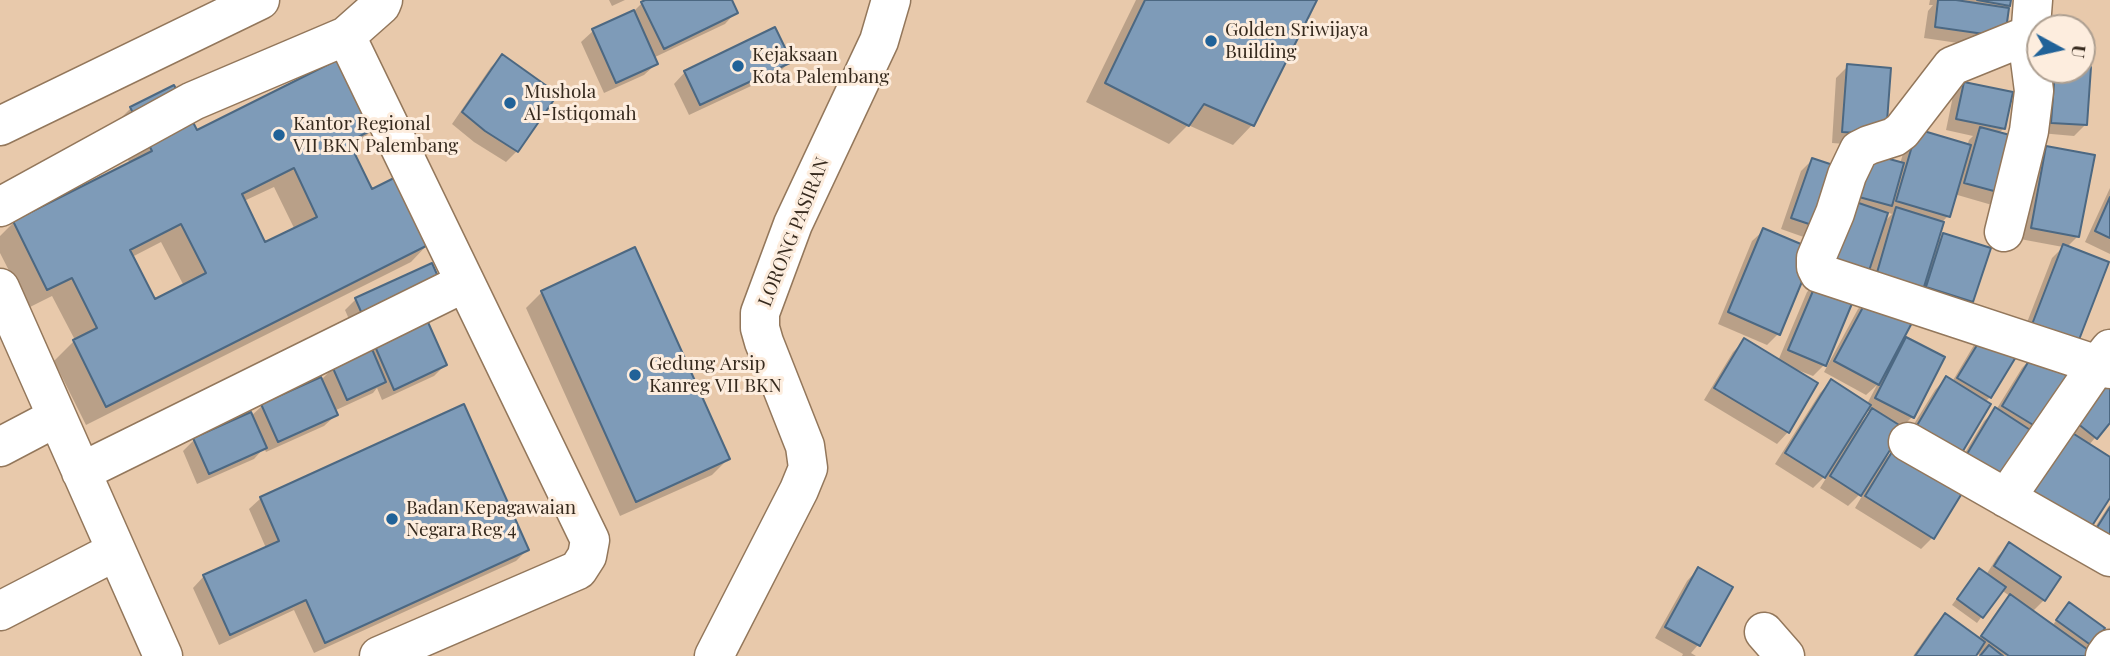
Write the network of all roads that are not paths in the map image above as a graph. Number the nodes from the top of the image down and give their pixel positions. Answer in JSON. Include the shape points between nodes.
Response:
{"nodes":[{"id":1,"x":260,"y":0,"type":"edge"},
{"id":2,"x":383,"y":0,"type":"edge"},
{"id":3,"x":891,"y":0,"type":"edge"},
{"id":4,"x":2026,"y":21,"type":"edge"},
{"id":5,"x":346,"y":36,"type":"junction"},
{"id":6,"x":2033,"y":84,"type":"edge"},
{"id":7,"x":0,"y":126,"type":"edge"},
{"id":8,"x":0,"y":207,"type":"edge"},
{"id":9,"x":2004,"y":232,"type":"dead end"},
{"id":10,"x":464,"y":283,"type":"junction"},
{"id":11,"x":0,"y":288,"type":"edge"},
{"id":12,"x":2106,"y":361,"type":"edge"},
{"id":13,"x":57,"y":417,"type":"junction"},
{"id":14,"x":1908,"y":442,"type":"dead end"},
{"id":15,"x":0,"y":447,"type":"edge"},
{"id":16,"x":81,"y":472,"type":"junction"},
{"id":17,"x":2006,"y":498,"type":"junction"},
{"id":18,"x":117,"y":551,"type":"junction"},
{"id":19,"x":2110,"y":556,"type":"edge"},
{"id":20,"x":0,"y":611,"type":"edge"},
{"id":21,"x":2110,"y":649,"type":"edge"},
{"id":22,"x":163,"y":656,"type":"edge"},
{"id":23,"x":379,"y":656,"type":"edge"},
{"id":24,"x":715,"y":656,"type":"edge"},
{"id":25,"x":2105,"y":656,"type":"edge"}],
"edges":[{"from":1,"to":7,"type":"street"},
{"from":2,"to":5,"type":"street"},
{"from":3,"to":24,"type":"street","name":"LORONG PASIRAN","via":[[880,41],[793,224],[760,313],[764,342],[805,446],[808,468]]},
{"from":4,"to":12,"type":"street","via":[[1952,66],[1902,131],[1859,150],[1816,267],[1819,273]]},
{"from":5,"to":8,"type":"street","via":[[193,101]]},
{"from":5,"to":10,"type":"street"},
{"from":6,"to":9,"type":"street","via":[[2029,131]]},
{"from":10,"to":16,"type":"street"},
{"from":10,"to":23,"type":"street","via":[[590,540],[587,556],[578,570]]},
{"from":11,"to":13,"type":"street"},
{"from":12,"to":17,"type":"street"},
{"from":13,"to":15,"type":"street"},
{"from":13,"to":16,"type":"street"},
{"from":14,"to":17,"type":"street"},
{"from":16,"to":18,"type":"street"},
{"from":17,"to":19,"type":"street"},
{"from":18,"to":20,"type":"street"},
{"from":18,"to":22,"type":"street"},
{"from":21,"to":25,"type":"street"}]}
